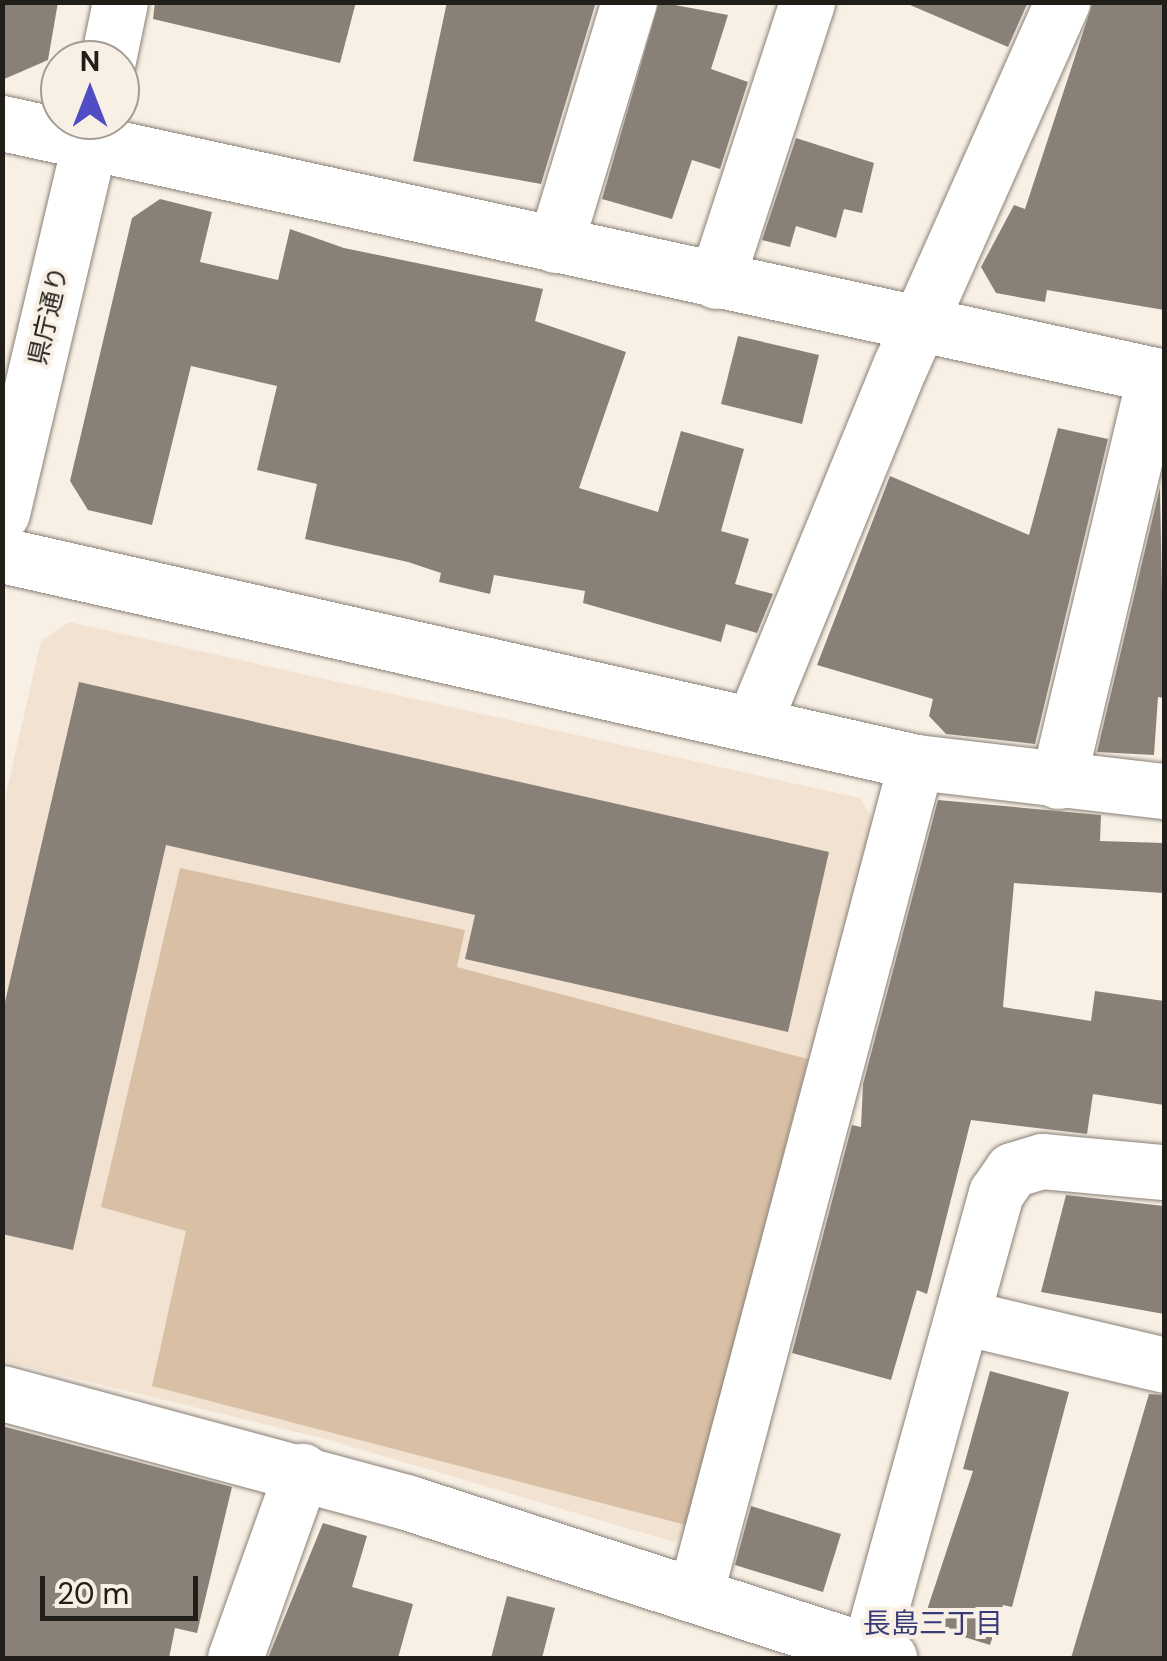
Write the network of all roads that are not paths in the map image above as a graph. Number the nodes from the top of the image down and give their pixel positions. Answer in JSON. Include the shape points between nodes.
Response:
{"nodes":[{"id":1,"x":120,"y":2,"type":"edge"},
{"id":2,"x":629,"y":2,"type":"edge"},
{"id":3,"x":807,"y":2,"type":"edge"},
{"id":4,"x":1062,"y":2,"type":"edge"},
{"id":5,"x":112,"y":40,"type":"edge"},
{"id":6,"x":2,"y":124,"type":"edge"},
{"id":7,"x":40,"y":127,"type":"edge"},
{"id":8,"x":89,"y":140,"type":"edge"},
{"id":9,"x":133,"y":140,"type":"edge"},
{"id":10,"x":555,"y":244,"type":"junction"},
{"id":11,"x":716,"y":281,"type":"junction"},
{"id":12,"x":916,"y":327,"type":"junction"},
{"id":13,"x":1160,"y":376,"type":"edge"},
{"id":14,"x":13,"y":417,"type":"edge"},
{"id":15,"x":2,"y":513,"type":"edge"},
{"id":16,"x":2,"y":555,"type":"edge"},
{"id":17,"x":753,"y":724,"type":"junction"},
{"id":18,"x":916,"y":762,"type":"junction"},
{"id":19,"x":1058,"y":780,"type":"junction"},
{"id":20,"x":1164,"y":791,"type":"edge"},
{"id":21,"x":1164,"y":1172,"type":"edge"},
{"id":22,"x":964,"y":1318,"type":"junction"},
{"id":23,"x":1164,"y":1365,"type":"edge"},
{"id":24,"x":2,"y":1394,"type":"edge"},
{"id":25,"x":302,"y":1471,"type":"junction"},
{"id":26,"x":696,"y":1594,"type":"junction"},
{"id":27,"x":875,"y":1657,"type":"edge"},
{"id":28,"x":235,"y":1658,"type":"edge"}],
"edges":[{"from":1,"to":5,"type":"street"},
{"from":2,"to":10,"type":"street"},
{"from":3,"to":11,"type":"street"},
{"from":4,"to":12,"type":"street"},
{"from":6,"to":7,"type":"street"},
{"from":8,"to":14,"type":"street","name":"県庁通り"},
{"from":9,"to":10,"type":"street"},
{"from":10,"to":11,"type":"street"},
{"from":11,"to":12,"type":"street"},
{"from":12,"to":13,"type":"street"},
{"from":12,"to":17,"type":"street"},
{"from":13,"to":19,"type":"street"},
{"from":14,"to":15,"type":"street","name":"県庁通り"},
{"from":16,"to":17,"type":"street"},
{"from":17,"to":18,"type":"street"},
{"from":18,"to":19,"type":"street"},
{"from":18,"to":26,"type":"street"},
{"from":19,"to":20,"type":"street"},
{"from":21,"to":22,"type":"street","via":[[1042,1161],[1012,1170],[996,1193]]},
{"from":22,"to":23,"type":"street"},
{"from":22,"to":27,"type":"street"},
{"from":24,"to":25,"type":"street"},
{"from":25,"to":26,"type":"street"},
{"from":25,"to":28,"type":"street"},
{"from":26,"to":27,"type":"street"}]}
